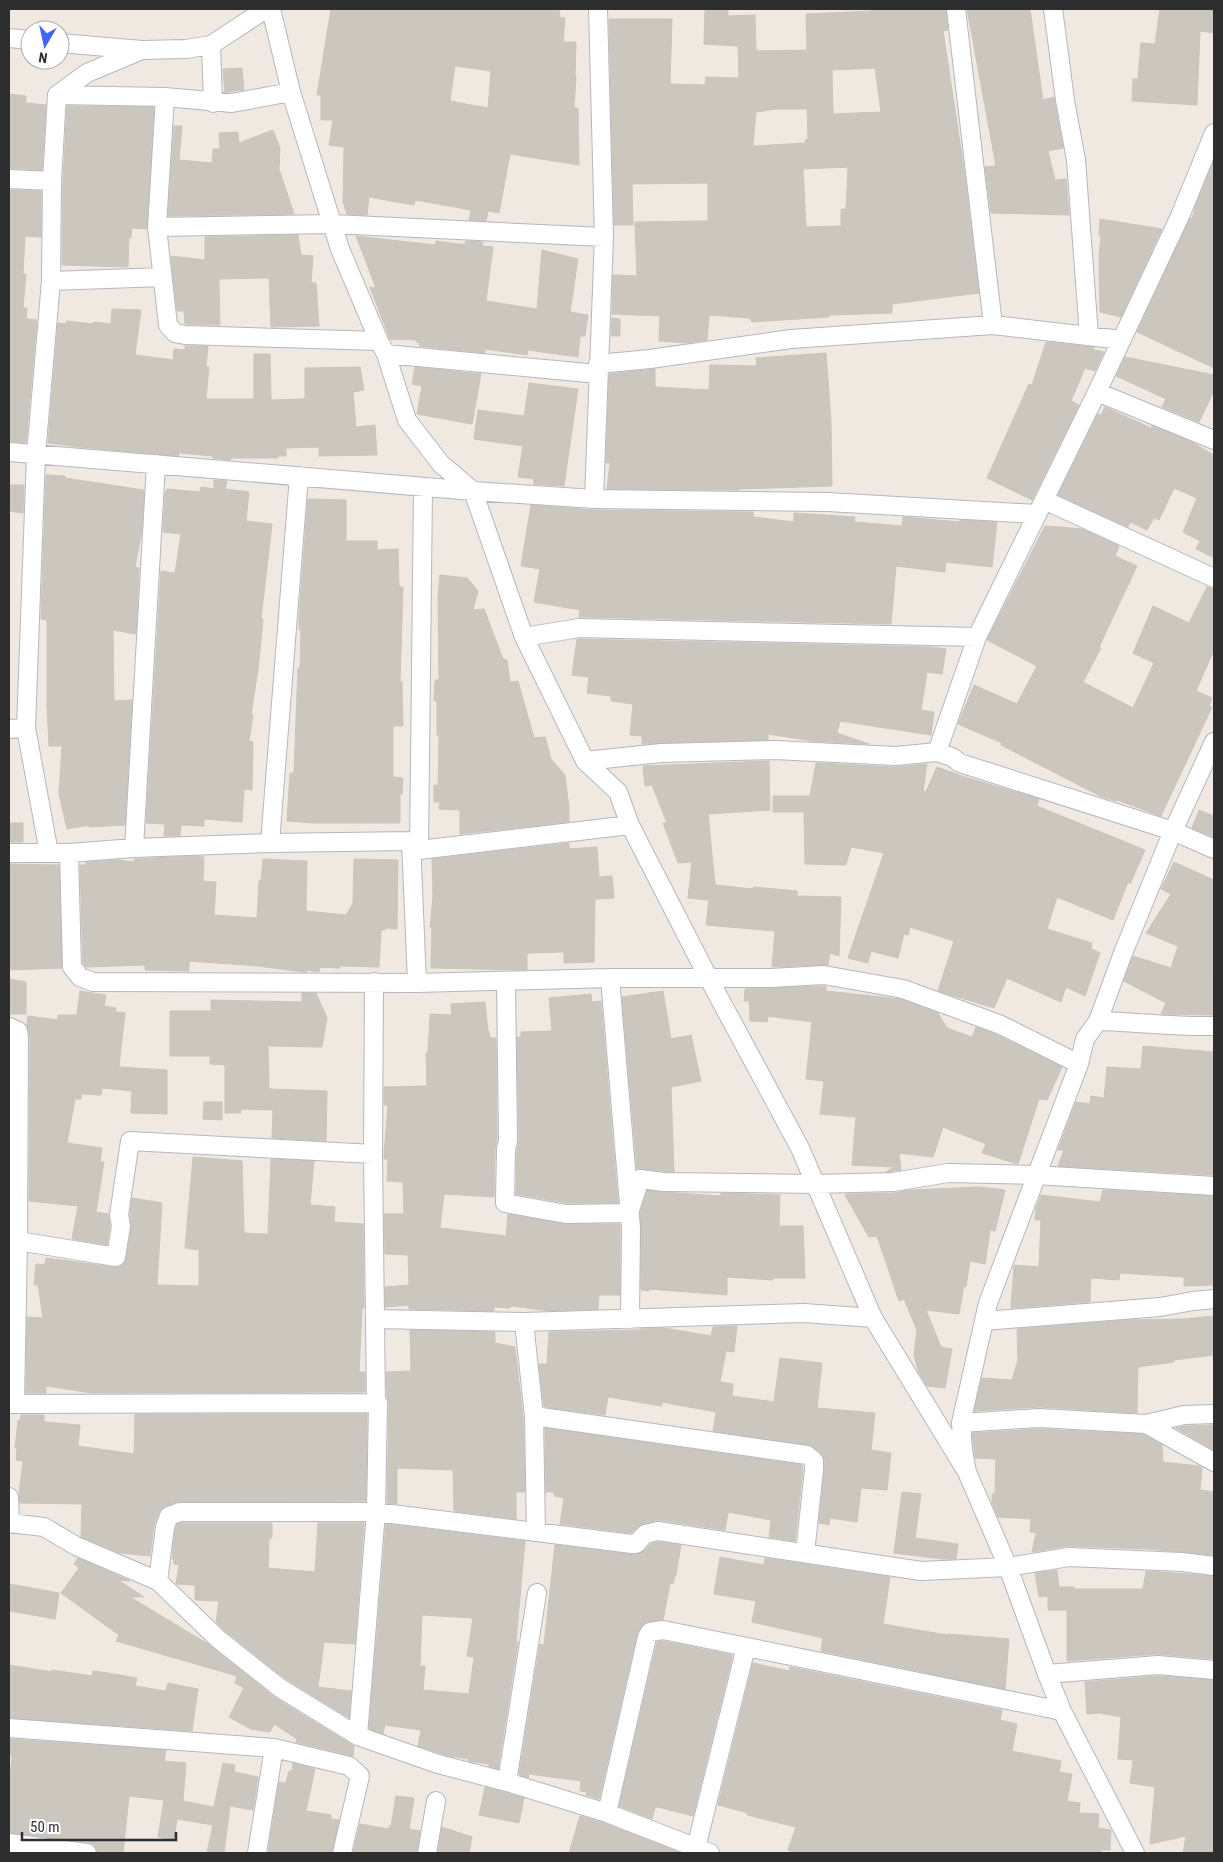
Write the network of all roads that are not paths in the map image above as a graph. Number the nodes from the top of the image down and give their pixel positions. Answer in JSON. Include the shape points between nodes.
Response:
{"nodes":[{"id":1,"x":266,"y":9,"type":"edge"},
{"id":2,"x":271,"y":9,"type":"edge"},
{"id":3,"x":598,"y":9,"type":"edge"},
{"id":4,"x":956,"y":9,"type":"edge"},
{"id":5,"x":1053,"y":9,"type":"edge"},
{"id":6,"x":70,"y":44,"type":"edge"},
{"id":7,"x":211,"y":45,"type":"junction"},
{"id":8,"x":142,"y":50,"type":"junction"},
{"id":9,"x":291,"y":92,"type":"junction"},
{"id":10,"x":57,"y":95,"type":"junction"},
{"id":11,"x":165,"y":97,"type":"junction"},
{"id":12,"x":213,"y":103,"type":"junction"},
{"id":13,"x":1214,"y":133,"type":"edge"},
{"id":14,"x":9,"y":179,"type":"edge"},
{"id":15,"x":52,"y":181,"type":"junction"},
{"id":16,"x":333,"y":224,"type":"junction"},
{"id":17,"x":157,"y":228,"type":"junction"},
{"id":18,"x":604,"y":238,"type":"junction"},
{"id":19,"x":163,"y":277,"type":"junction"},
{"id":20,"x":52,"y":281,"type":"junction"},
{"id":21,"x":993,"y":325,"type":"junction"},
{"id":22,"x":1089,"y":336,"type":"junction"},
{"id":23,"x":1122,"y":340,"type":"junction"},
{"id":24,"x":382,"y":348,"type":"junction"},
{"id":25,"x":598,"y":369,"type":"junction"},
{"id":26,"x":1097,"y":392,"type":"junction"},
{"id":27,"x":1214,"y":440,"type":"edge"},
{"id":28,"x":9,"y":452,"type":"edge"},
{"id":29,"x":36,"y":455,"type":"junction"},
{"id":30,"x":156,"y":464,"type":"junction"},
{"id":31,"x":298,"y":476,"type":"junction"},
{"id":32,"x":423,"y":487,"type":"junction"},
{"id":33,"x":473,"y":491,"type":"junction"},
{"id":34,"x":594,"y":499,"type":"junction"},
{"id":35,"x":1041,"y":507,"type":"junction"},
{"id":36,"x":1214,"y":578,"type":"edge"},
{"id":37,"x":524,"y":637,"type":"junction"},
{"id":38,"x":977,"y":637,"type":"junction"},
{"id":39,"x":9,"y":728,"type":"edge"},
{"id":40,"x":26,"y":728,"type":"junction"},
{"id":41,"x":1214,"y":742,"type":"edge"},
{"id":42,"x":938,"y":752,"type":"junction"},
{"id":43,"x":585,"y":761,"type":"junction"},
{"id":44,"x":630,"y":825,"type":"junction"},
{"id":45,"x":1173,"y":831,"type":"junction"},
{"id":46,"x":270,"y":842,"type":"junction"},
{"id":47,"x":415,"y":845,"type":"junction"},
{"id":48,"x":134,"y":848,"type":"junction"},
{"id":49,"x":1214,"y":849,"type":"edge"},
{"id":50,"x":9,"y":853,"type":"edge"},
{"id":51,"x":49,"y":853,"type":"junction"},
{"id":52,"x":69,"y":853,"type":"junction"},
{"id":53,"x":610,"y":978,"type":"junction"},
{"id":54,"x":709,"y":979,"type":"junction"},
{"id":55,"x":506,"y":981,"type":"junction"},
{"id":56,"x":374,"y":982,"type":"junction"},
{"id":57,"x":417,"y":983,"type":"junction"},
{"id":58,"x":1098,"y":1020,"type":"junction"},
{"id":59,"x":1214,"y":1026,"type":"edge"},
{"id":60,"x":9,"y":1027,"type":"edge"},
{"id":61,"x":1079,"y":1064,"type":"junction"},
{"id":62,"x":373,"y":1154,"type":"junction"},
{"id":63,"x":1036,"y":1175,"type":"junction"},
{"id":64,"x":815,"y":1184,"type":"junction"},
{"id":65,"x":1214,"y":1186,"type":"edge"},
{"id":66,"x":629,"y":1213,"type":"junction"},
{"id":67,"x":18,"y":1242,"type":"junction"},
{"id":68,"x":1214,"y":1299,"type":"edge"},
{"id":69,"x":873,"y":1318,"type":"junction"},
{"id":70,"x":375,"y":1319,"type":"junction"},
{"id":71,"x":630,"y":1319,"type":"junction"},
{"id":72,"x":984,"y":1321,"type":"junction"},
{"id":73,"x":524,"y":1322,"type":"junction"},
{"id":74,"x":376,"y":1403,"type":"junction"},
{"id":75,"x":12,"y":1404,"type":"edge"},
{"id":76,"x":1214,"y":1414,"type":"edge"},
{"id":77,"x":534,"y":1416,"type":"junction"},
{"id":78,"x":961,"y":1423,"type":"junction"},
{"id":79,"x":1146,"y":1424,"type":"junction"},
{"id":80,"x":1214,"y":1462,"type":"edge"},
{"id":81,"x":967,"y":1472,"type":"junction"},
{"id":82,"x":9,"y":1496,"type":"edge"},
{"id":83,"x":376,"y":1512,"type":"junction"},
{"id":84,"x":10,"y":1524,"type":"edge"},
{"id":85,"x":536,"y":1532,"type":"junction"},
{"id":86,"x":805,"y":1554,"type":"junction"},
{"id":87,"x":1214,"y":1566,"type":"edge"},
{"id":88,"x":1008,"y":1567,"type":"junction"},
{"id":89,"x":158,"y":1581,"type":"junction"},
{"id":90,"x":538,"y":1593,"type":"dead end"},
{"id":91,"x":746,"y":1647,"type":"junction"},
{"id":92,"x":1214,"y":1670,"type":"edge"},
{"id":93,"x":1047,"y":1674,"type":"junction"},
{"id":94,"x":1062,"y":1711,"type":"junction"},
{"id":95,"x":9,"y":1728,"type":"edge"},
{"id":96,"x":358,"y":1736,"type":"junction"},
{"id":97,"x":274,"y":1748,"type":"junction"},
{"id":98,"x":507,"y":1782,"type":"junction"},
{"id":99,"x":436,"y":1801,"type":"dead end"},
{"id":100,"x":607,"y":1813,"type":"junction"},
{"id":101,"x":9,"y":1843,"type":"edge"},
{"id":102,"x":703,"y":1851,"type":"edge"},
{"id":103,"x":87,"y":1853,"type":"edge"},
{"id":104,"x":256,"y":1853,"type":"edge"},
{"id":105,"x":342,"y":1853,"type":"edge"},
{"id":106,"x":427,"y":1853,"type":"edge"},
{"id":107,"x":1135,"y":1853,"type":"edge"}],
"edges":[{"from":1,"to":7,"type":"street"},
{"from":2,"to":9,"type":"street"},
{"from":3,"to":18,"type":"street"},
{"from":4,"to":21,"type":"street"},
{"from":5,"to":22,"type":"street","via":[[1064,100],[1076,160]]},
{"from":6,"to":8,"type":"street"},
{"from":7,"to":8,"type":"street"},
{"from":7,"to":12,"type":"street"},
{"from":8,"to":10,"type":"street","via":[[87,73]]},
{"from":9,"to":12,"type":"street","via":[[232,103]]},
{"from":9,"to":16,"type":"street"},
{"from":10,"to":11,"type":"street"},
{"from":10,"to":15,"type":"street"},
{"from":11,"to":12,"type":"street"},
{"from":11,"to":17,"type":"street"},
{"from":13,"to":23,"type":"street","via":[[1180,216]]},
{"from":14,"to":15,"type":"street"},
{"from":15,"to":20,"type":"street"},
{"from":16,"to":17,"type":"street"},
{"from":16,"to":18,"type":"street"},
{"from":16,"to":24,"type":"street","via":[[340,249]]},
{"from":17,"to":19,"type":"street"},
{"from":18,"to":25,"type":"street"},
{"from":19,"to":20,"type":"street"},
{"from":19,"to":24,"type":"street","via":[[168,325],[174,333]]},
{"from":20,"to":29,"type":"street"},
{"from":21,"to":22,"type":"street"},
{"from":21,"to":25,"type":"street","via":[[791,339]]},
{"from":22,"to":23,"type":"street"},
{"from":23,"to":26,"type":"street"},
{"from":24,"to":25,"type":"street"},
{"from":24,"to":33,"type":"street","via":[[407,420],[441,464]]},
{"from":25,"to":34,"type":"street"},
{"from":26,"to":27,"type":"street"},
{"from":26,"to":35,"type":"street"},
{"from":28,"to":29,"type":"street"},
{"from":29,"to":30,"type":"street"},
{"from":29,"to":40,"type":"street"},
{"from":30,"to":31,"type":"street"},
{"from":30,"to":48,"type":"street"},
{"from":31,"to":32,"type":"street"},
{"from":31,"to":46,"type":"street"},
{"from":32,"to":33,"type":"street"},
{"from":32,"to":47,"type":"street"},
{"from":33,"to":34,"type":"street"},
{"from":33,"to":37,"type":"street"},
{"from":34,"to":35,"type":"street"},
{"from":35,"to":36,"type":"street"},
{"from":35,"to":38,"type":"street"},
{"from":37,"to":38,"type":"street","via":[[579,628]]},
{"from":37,"to":43,"type":"street"},
{"from":38,"to":42,"type":"street"},
{"from":39,"to":40,"type":"street"},
{"from":40,"to":51,"type":"street"},
{"from":41,"to":45,"type":"street"},
{"from":42,"to":43,"type":"street","via":[[896,756],[775,750],[661,753]]},
{"from":42,"to":45,"type":"street","via":[[960,763]]},
{"from":43,"to":44,"type":"street","via":[[618,792]]},
{"from":44,"to":47,"type":"street"},
{"from":44,"to":54,"type":"street"},
{"from":45,"to":49,"type":"street"},
{"from":45,"to":58,"type":"street"},
{"from":46,"to":47,"type":"street"},
{"from":46,"to":48,"type":"street"},
{"from":47,"to":57,"type":"street"},
{"from":48,"to":52,"type":"street"},
{"from":50,"to":51,"type":"street"},
{"from":51,"to":52,"type":"street"},
{"from":52,"to":56,"type":"street","via":[[72,967],[80,977],[94,982]]},
{"from":53,"to":54,"type":"street"},
{"from":53,"to":55,"type":"street"},
{"from":53,"to":66,"type":"street"},
{"from":54,"to":61,"type":"street","via":[[824,975],[903,989],[1001,1025]]},
{"from":54,"to":64,"type":"street","via":[[800,1148]]},
{"from":55,"to":57,"type":"street"},
{"from":55,"to":66,"type":"street","via":[[508,1141],[505,1203],[566,1214]]},
{"from":56,"to":57,"type":"street"},
{"from":56,"to":62,"type":"street"},
{"from":58,"to":59,"type":"street","via":[[1178,1027]]},
{"from":58,"to":61,"type":"street","via":[[1085,1040]]},
{"from":60,"to":67,"type":"street","via":[[18,1031],[19,1038]]},
{"from":61,"to":63,"type":"street"},
{"from":62,"to":67,"type":"street","via":[[130,1142],[116,1257]]},
{"from":62,"to":70,"type":"street"},
{"from":63,"to":64,"type":"street","via":[[948,1173],[893,1182]]},
{"from":63,"to":65,"type":"street"},
{"from":63,"to":72,"type":"street"},
{"from":64,"to":66,"type":"street","via":[[640,1179]]},
{"from":64,"to":69,"type":"street"},
{"from":66,"to":71,"type":"street"},
{"from":67,"to":75,"type":"street"},
{"from":68,"to":72,"type":"street","via":[[1160,1307]]},
{"from":69,"to":71,"type":"street","via":[[804,1313]]},
{"from":69,"to":81,"type":"street"},
{"from":70,"to":73,"type":"street"},
{"from":70,"to":74,"type":"street"},
{"from":71,"to":73,"type":"street"},
{"from":72,"to":78,"type":"street"},
{"from":73,"to":77,"type":"street"},
{"from":74,"to":75,"type":"street"},
{"from":74,"to":83,"type":"street"},
{"from":76,"to":79,"type":"street","via":[[1184,1415]]},
{"from":77,"to":85,"type":"street"},
{"from":77,"to":86,"type":"street","via":[[807,1455],[814,1461],[814,1470]]},
{"from":78,"to":79,"type":"street","via":[[1039,1418]]},
{"from":78,"to":81,"type":"street"},
{"from":79,"to":80,"type":"street"},
{"from":81,"to":88,"type":"street"},
{"from":82,"to":84,"type":"street"},
{"from":83,"to":85,"type":"street"},
{"from":83,"to":89,"type":"street","via":[[180,1512],[169,1516],[165,1527]]},
{"from":83,"to":96,"type":"street"},
{"from":84,"to":89,"type":"street","via":[[44,1527],[76,1546]]},
{"from":85,"to":86,"type":"street","via":[[636,1544],[645,1534],[658,1531]]},
{"from":86,"to":88,"type":"street","via":[[921,1572]]},
{"from":87,"to":88,"type":"street","via":[[1069,1557]]},
{"from":88,"to":93,"type":"street"},
{"from":89,"to":96,"type":"street","via":[[217,1638],[280,1688]]},
{"from":90,"to":98,"type":"street"},
{"from":91,"to":94,"type":"street"},
{"from":91,"to":100,"type":"street","via":[[663,1630],[650,1632],[646,1637]]},
{"from":91,"to":102,"type":"street"},
{"from":92,"to":93,"type":"street","via":[[1158,1664]]},
{"from":93,"to":94,"type":"street"},
{"from":94,"to":107,"type":"street"},
{"from":95,"to":97,"type":"street"},
{"from":96,"to":98,"type":"street","via":[[438,1764]]},
{"from":97,"to":104,"type":"street"},
{"from":97,"to":105,"type":"street","via":[[350,1766],[360,1776]]},
{"from":98,"to":100,"type":"street"},
{"from":99,"to":106,"type":"street"},
{"from":100,"to":102,"type":"street"},
{"from":101,"to":103,"type":"street"}]}
